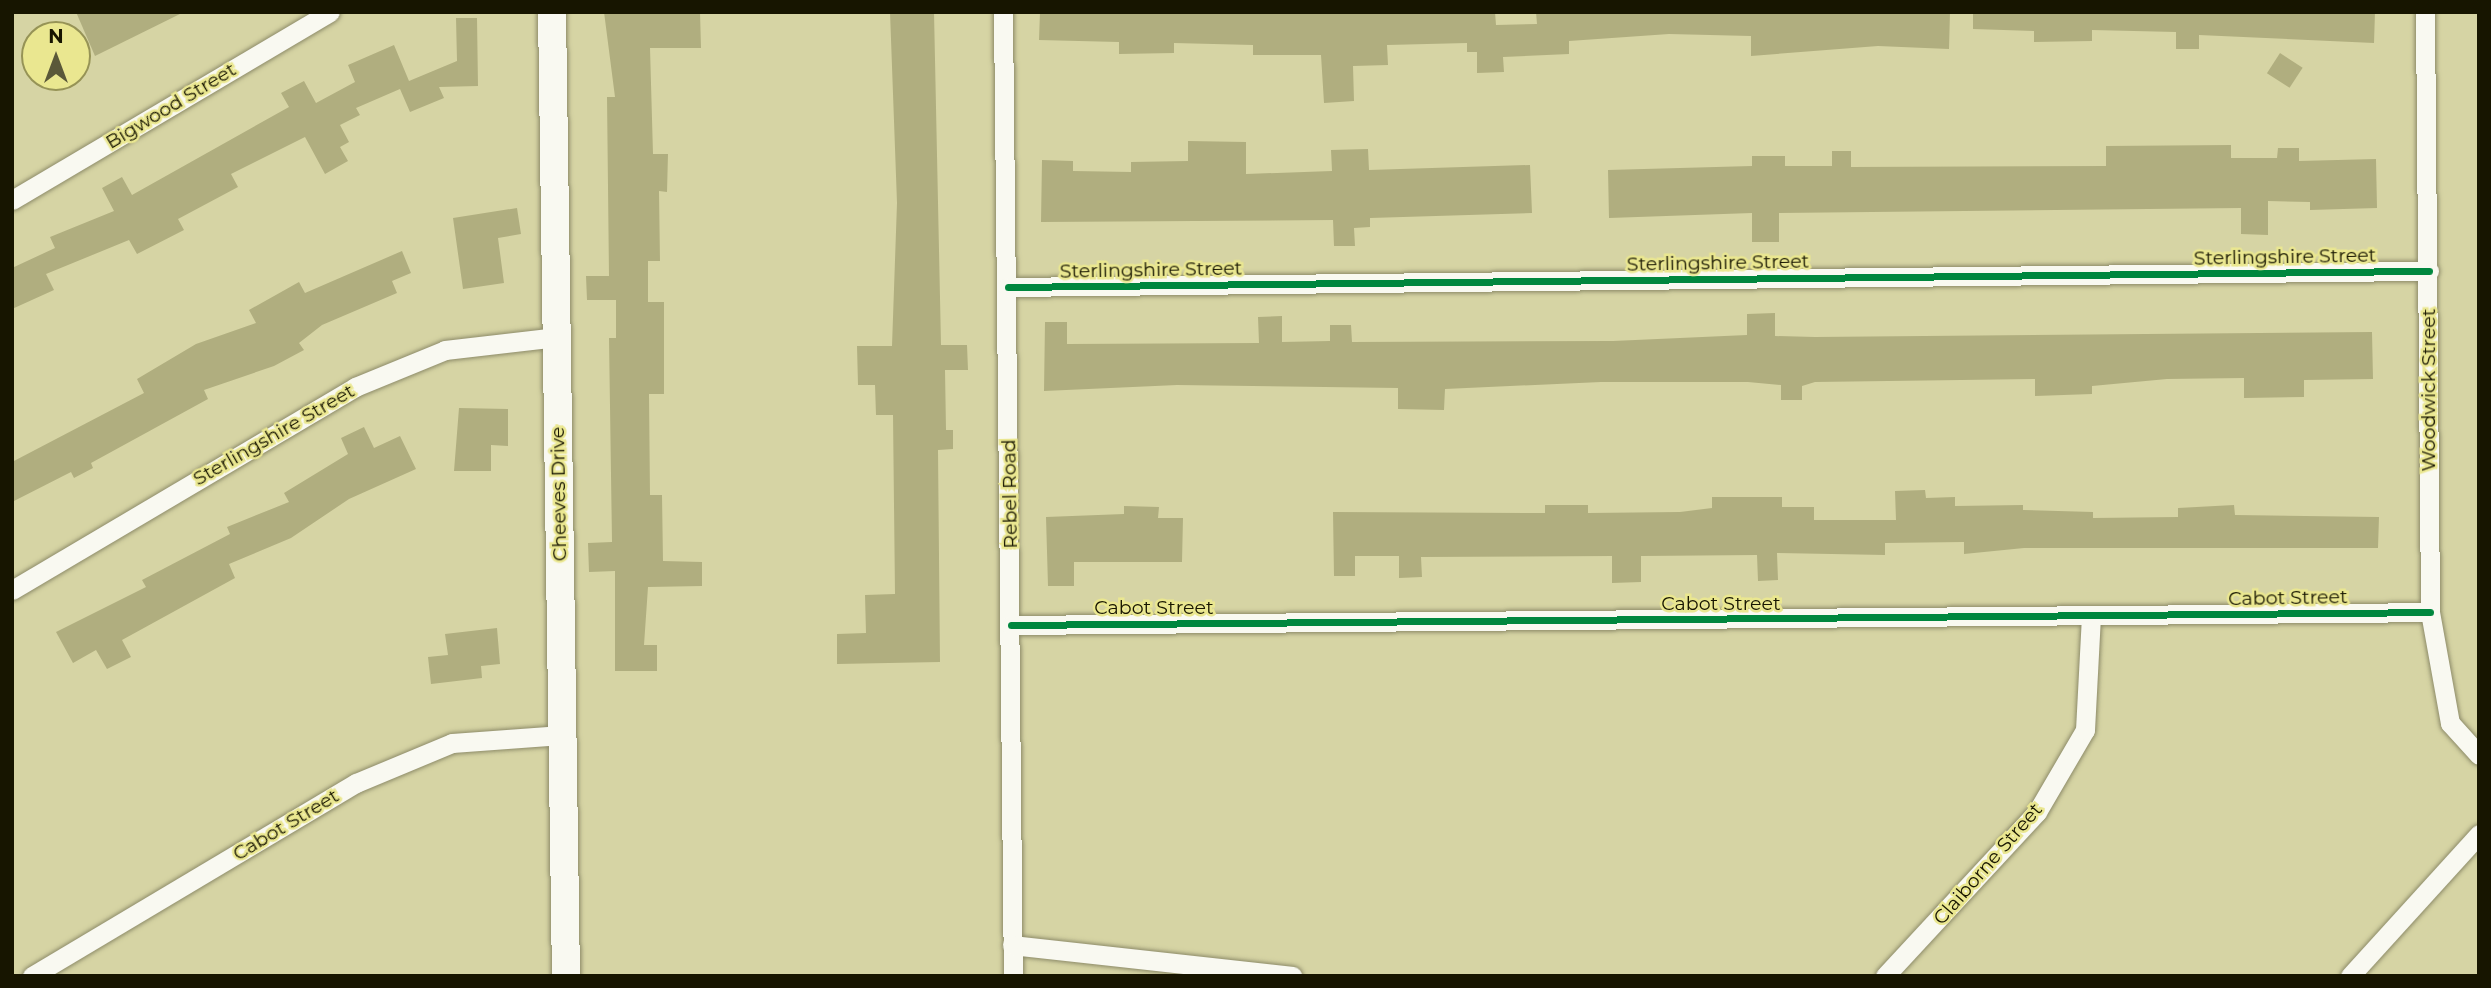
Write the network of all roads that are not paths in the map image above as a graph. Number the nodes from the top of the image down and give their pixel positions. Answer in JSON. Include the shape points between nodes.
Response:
{"nodes":[{"id":1,"x":330,"y":12,"type":"edge"},
{"id":2,"x":552,"y":12,"type":"edge"},
{"id":3,"x":1003,"y":12,"type":"edge"},
{"id":4,"x":2425,"y":12,"type":"edge"},
{"id":5,"x":12,"y":200,"type":"edge"},
{"id":6,"x":2429,"y":271,"type":"junction"},
{"id":7,"x":1008,"y":287,"type":"junction"},
{"id":8,"x":557,"y":337,"type":"junction"},
{"id":9,"x":12,"y":590,"type":"edge"},
{"id":10,"x":2430,"y":612,"type":"junction"},
{"id":11,"x":2091,"y":617,"type":"junction"},
{"id":12,"x":1011,"y":625,"type":"junction"},
{"id":13,"x":562,"y":736,"type":"junction"},
{"id":14,"x":2479,"y":755,"type":"edge"},
{"id":15,"x":2479,"y":834,"type":"edge"},
{"id":16,"x":1012,"y":945,"type":"junction"},
{"id":17,"x":32,"y":976,"type":"edge"},
{"id":18,"x":566,"y":976,"type":"edge"},
{"id":19,"x":1013,"y":976,"type":"edge"},
{"id":20,"x":1292,"y":976,"type":"edge"},
{"id":21,"x":1885,"y":976,"type":"edge"},
{"id":22,"x":2350,"y":976,"type":"edge"}],
"edges":[{"from":1,"to":5,"type":"street","name":"Bigwood Street"},
{"from":2,"to":8,"type":"street","name":"Cheeves Drive"},
{"from":3,"to":7,"type":"street","name":"Rebel Road"},
{"from":4,"to":6,"type":"street","name":"Woodwick Street"},
{"from":6,"to":7,"type":"street","name":"Sterlingshire Street"},
{"from":6,"to":10,"type":"street","name":"Woodwick Street"},
{"from":7,"to":12,"type":"street","name":"Rebel Road"},
{"from":8,"to":9,"type":"street","name":"Sterlingshire Street","via":[[445,350],[355,387]]},
{"from":8,"to":13,"type":"street","name":"Cheeves Drive"},
{"from":10,"to":11,"type":"street","name":"Cabot Street"},
{"from":10,"to":14,"type":"street","name":"Woodwick Street","via":[[2450,723]]},
{"from":11,"to":12,"type":"street","name":"Cabot Street"},
{"from":11,"to":21,"type":"street","name":"Claiborne Street","via":[[2085,730],[2037,812]]},
{"from":12,"to":16,"type":"street","name":"Rebel Road"},
{"from":13,"to":17,"type":"street","name":"Cabot Street","via":[[452,743],[356,783]]},
{"from":13,"to":18,"type":"street","name":"Cheeves Drive"},
{"from":15,"to":22,"type":"street"},
{"from":16,"to":19,"type":"street","name":"Rebel Road"},
{"from":16,"to":20,"type":"street"}]}
